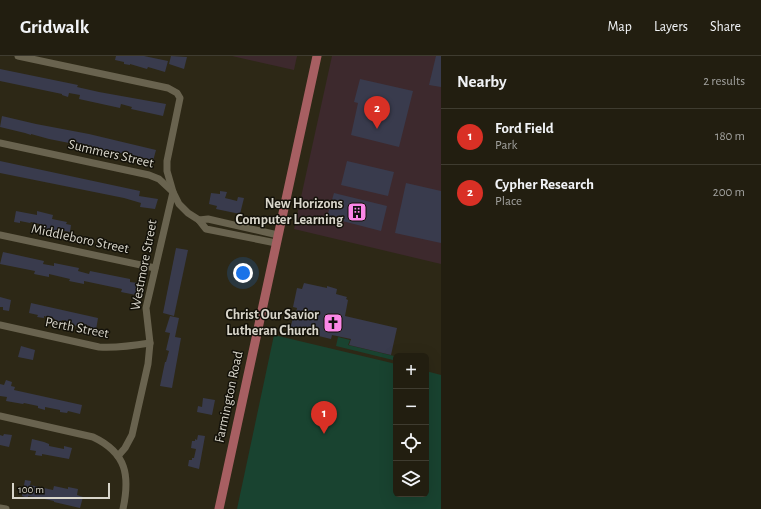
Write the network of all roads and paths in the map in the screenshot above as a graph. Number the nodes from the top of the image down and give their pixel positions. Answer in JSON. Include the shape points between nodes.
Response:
{"nodes":[{"id":1,"x":18,"y":56,"type":"edge"},
{"id":2,"x":317,"y":56,"type":"edge"},
{"id":3,"x":0,"y":143,"type":"edge"},
{"id":4,"x":173,"y":192,"type":"junction"},
{"id":5,"x":0,"y":235,"type":"edge"},
{"id":6,"x":277,"y":239,"type":"junction"},
{"id":7,"x":155,"y":268,"type":"junction"},
{"id":8,"x":0,"y":325,"type":"edge"},
{"id":9,"x":150,"y":343,"type":"junction"},
{"id":10,"x":0,"y":416,"type":"edge"},
{"id":11,"x":118,"y":456,"type":"junction"},
{"id":12,"x":0,"y":508,"type":"edge"},
{"id":13,"x":6,"y":509,"type":"edge"},
{"id":14,"x":123,"y":509,"type":"edge"},
{"id":15,"x":219,"y":509,"type":"edge"}],
"edges":[{"from":1,"to":4,"type":"street","name":"Westmore Street","via":[[168,88],[177,93],[180,101],[167,161]]},
{"from":2,"to":6,"type":"main road","name":"Farmington Road"},
{"from":3,"to":4,"type":"street","name":"Summers Street","via":[[149,175],[159,179]]},
{"from":4,"to":6,"type":"street","name":"Summers Street","via":[[179,204],[206,229]]},
{"from":4,"to":7,"type":"street","name":"Westmore Street"},
{"from":5,"to":7,"type":"street","name":"Middleboro Street"},
{"from":6,"to":15,"type":"main road","name":"Farmington Road"},
{"from":7,"to":9,"type":"street","name":"Westmore Street","via":[[146,308]]},
{"from":8,"to":9,"type":"street","name":"Perth Street","via":[[99,347],[126,347]]},
{"from":9,"to":11,"type":"street","name":"Westmore Street","via":[[135,426],[130,441]]},
{"from":10,"to":11,"type":"street","via":[[93,437],[106,444]]},
{"from":11,"to":14,"type":"street","via":[[126,477]]},
{"from":12,"to":13,"type":"street"}]}
